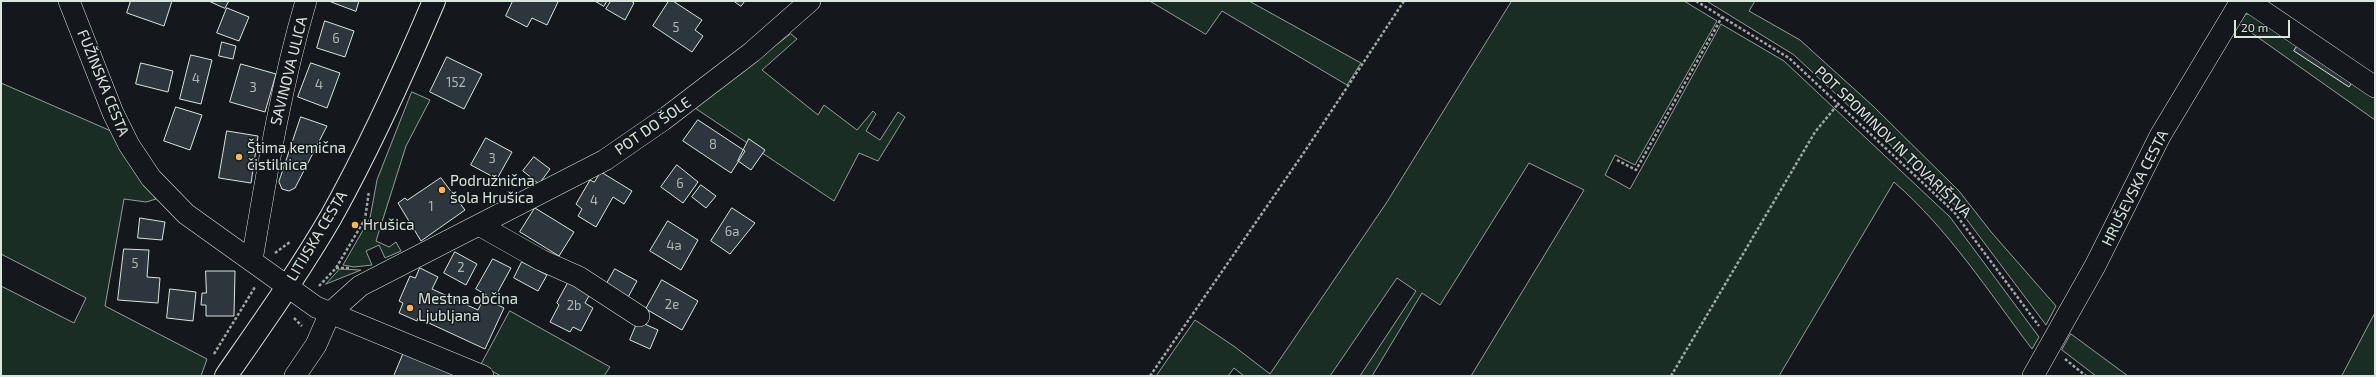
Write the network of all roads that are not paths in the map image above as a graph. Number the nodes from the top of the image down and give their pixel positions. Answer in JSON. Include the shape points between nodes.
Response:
{"nodes":[{"id":1,"x":68,"y":1,"type":"edge"},
{"id":2,"x":306,"y":1,"type":"edge"},
{"id":3,"x":434,"y":1,"type":"edge"},
{"id":4,"x":810,"y":1,"type":"edge"},
{"id":5,"x":2241,"y":1,"type":"edge"},
{"id":6,"x":2248,"y":1,"type":"edge"},
{"id":7,"x":2375,"y":87,"type":"edge"},
{"id":8,"x":479,"y":226,"type":"junction"},
{"id":9,"x":252,"y":260,"type":"junction"},
{"id":10,"x":287,"y":285,"type":"junction"},
{"id":11,"x":330,"y":313,"type":"junction"},
{"id":12,"x":639,"y":316,"type":"dead end"},
{"id":13,"x":226,"y":376,"type":"edge"},
{"id":14,"x":295,"y":376,"type":"edge"},
{"id":15,"x":484,"y":376,"type":"edge"},
{"id":16,"x":2033,"y":376,"type":"edge"}],
"edges":[{"from":1,"to":9,"type":"street","name":"FUŽINSKA CESTA","via":[[113,113],[141,164],[186,214]]},
{"from":2,"to":9,"type":"street","name":"SAVINOVA ULICA","via":[[290,55],[276,119]]},
{"from":3,"to":10,"type":"main road","name":"LITIJSKA CESTA","via":[[366,149],[332,215]]},
{"from":4,"to":8,"type":"street","name":"POT DO ŠOLE","via":[[752,52],[663,120],[605,160]]},
{"from":5,"to":16,"type":"street","name":"HRUŠEVSKA CESTA","via":[[2160,136],[2095,266]]},
{"from":6,"to":7,"type":"street"},
{"from":8,"to":11,"type":"street","name":"POT DO ŠOLE","via":[[360,286]]},
{"from":8,"to":12,"type":"street","via":[[541,260],[579,277]]},
{"from":9,"to":10,"type":"street","name":"FUŽINSKA CESTA"},
{"from":10,"to":11,"type":"street","name":"FUŽINSKA CESTA","via":[[316,307]]},
{"from":10,"to":13,"type":"main road","name":"LITIJSKA CESTA"},
{"from":11,"to":14,"type":"street","via":[[316,345]]},
{"from":11,"to":15,"type":"street"}]}
